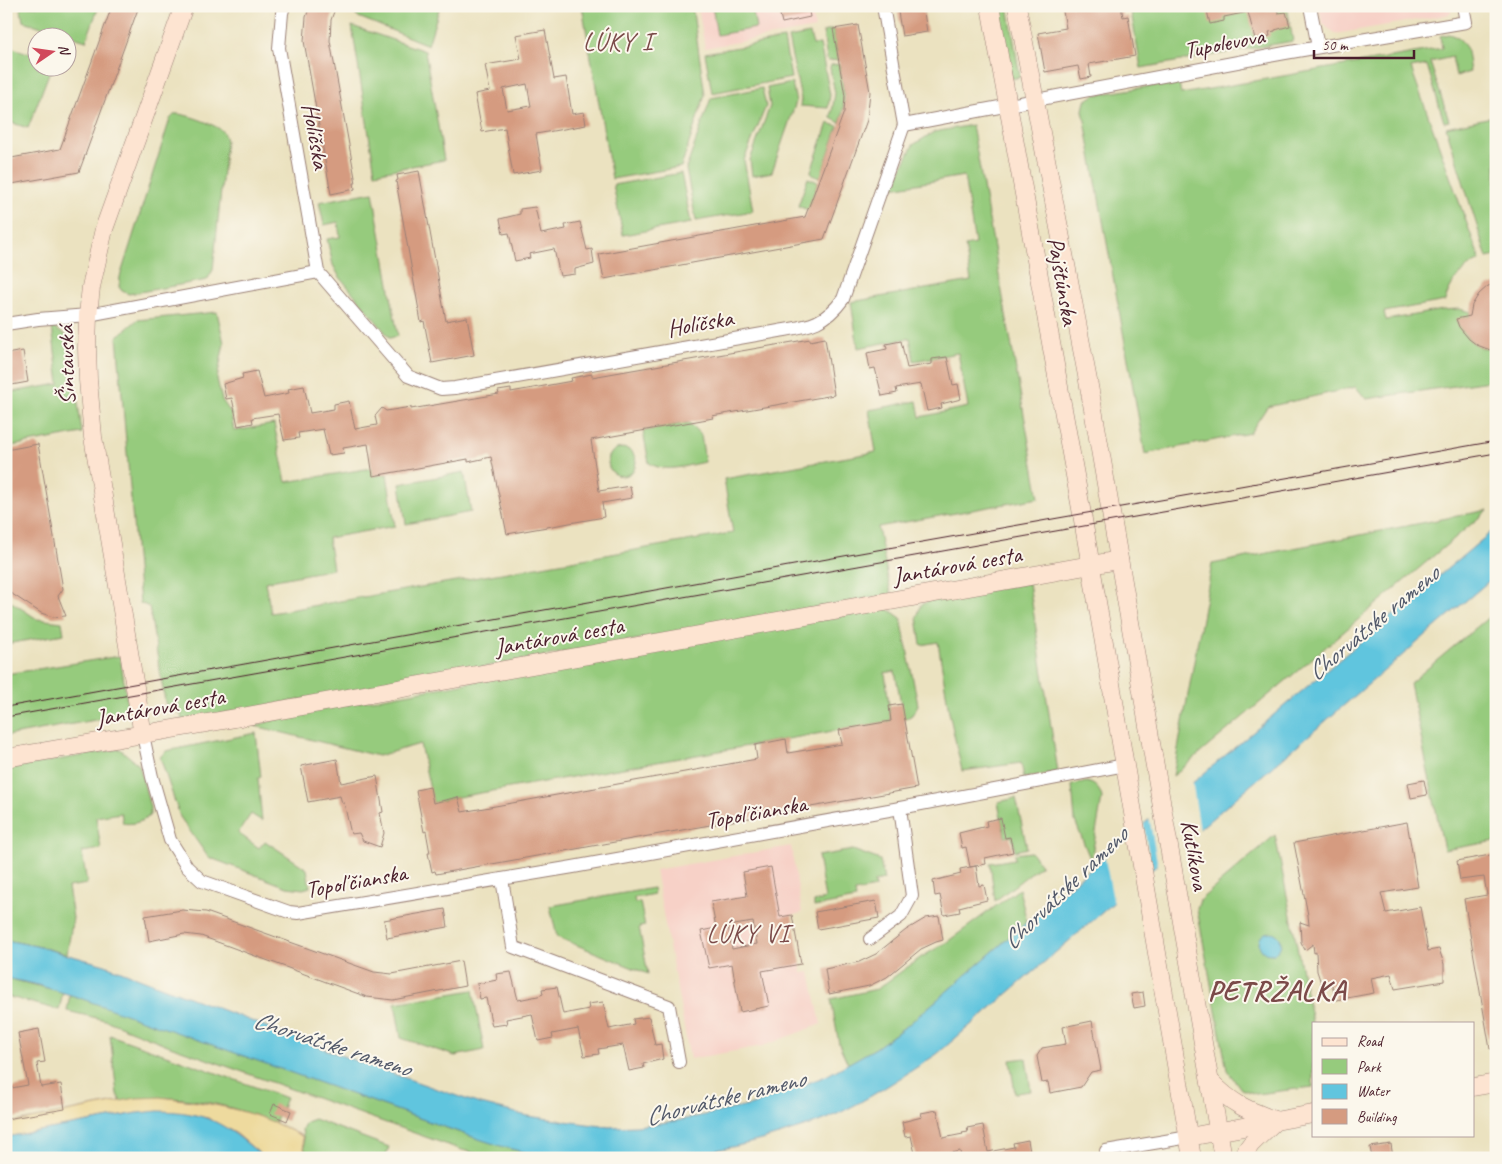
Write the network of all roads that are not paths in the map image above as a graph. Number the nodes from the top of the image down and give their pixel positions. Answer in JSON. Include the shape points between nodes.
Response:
{"nodes":[{"id":1,"x":184,"y":6,"type":"edge"},
{"id":2,"x":284,"y":6,"type":"edge"},
{"id":3,"x":883,"y":6,"type":"edge"},
{"id":4,"x":990,"y":6,"type":"edge"},
{"id":5,"x":1017,"y":6,"type":"edge"},
{"id":6,"x":1310,"y":6,"type":"edge"},
{"id":7,"x":1463,"y":6,"type":"edge"},
{"id":8,"x":1318,"y":47,"type":"junction"},
{"id":9,"x":1034,"y":101,"type":"junction"},
{"id":10,"x":1007,"y":106,"type":"junction"},
{"id":11,"x":904,"y":125,"type":"junction"},
{"id":12,"x":318,"y":272,"type":"junction"},
{"id":13,"x":88,"y":315,"type":"junction"},
{"id":14,"x":6,"y":324,"type":"edge"},
{"id":15,"x":1120,"y":560,"type":"junction"},
{"id":16,"x":1091,"y":565,"type":"junction"},
{"id":17,"x":143,"y":735,"type":"junction"},
{"id":18,"x":6,"y":758,"type":"edge"},
{"id":19,"x":1125,"y":765,"type":"junction"},
{"id":20,"x":900,"y":808,"type":"junction"},
{"id":21,"x":502,"y":879,"type":"junction"},
{"id":22,"x":870,"y":939,"type":"dead end"},
{"id":23,"x":679,"y":1062,"type":"dead end"},
{"id":24,"x":1210,"y":1081,"type":"junction"},
{"id":25,"x":1496,"y":1083,"type":"edge"},
{"id":26,"x":1474,"y":1087,"type":"edge"},
{"id":27,"x":1312,"y":1114,"type":"edge"},
{"id":28,"x":1275,"y":1120,"type":"junction"},
{"id":29,"x":1218,"y":1131,"type":"junction"},
{"id":30,"x":1188,"y":1137,"type":"junction"},
{"id":31,"x":1107,"y":1158,"type":"edge"},
{"id":32,"x":1192,"y":1158,"type":"edge"},
{"id":33,"x":1224,"y":1158,"type":"edge"},
{"id":34,"x":1241,"y":1158,"type":"edge"}],
"edges":[{"from":1,"to":13,"type":"main road","name":"Šintavská","via":[[104,229]]},
{"from":2,"to":12,"type":"street","name":"Holíčska","via":[[279,48]]},
{"from":3,"to":11,"type":"street"},
{"from":4,"to":10,"type":"main road","name":"Pajštúnska"},
{"from":5,"to":9,"type":"main road","name":"Pajštúnska"},
{"from":6,"to":8,"type":"street"},
{"from":7,"to":8,"type":"street","name":"Tupolevova","via":[[1466,22]]},
{"from":8,"to":9,"type":"street","name":"Tupolevova"},
{"from":9,"to":10,"type":"street","name":"Tupolevova"},
{"from":9,"to":15,"type":"main road","name":"Pajštúnska"},
{"from":10,"to":11,"type":"street"},
{"from":10,"to":16,"type":"main road","name":"Pajštúnska"},
{"from":11,"to":12,"type":"street","name":"Holíčska","via":[[842,299],[831,313],[812,325],[441,389],[408,376]]},
{"from":12,"to":13,"type":"street"},
{"from":13,"to":14,"type":"street"},
{"from":13,"to":17,"type":"main road","name":"Šintavská","via":[[88,380],[93,437]]},
{"from":15,"to":16,"type":"main road","name":"Jantárová cesta"},
{"from":15,"to":24,"type":"main road","name":"Kutlíkova"},
{"from":16,"to":17,"type":"main road","name":"Jantárová cesta"},
{"from":16,"to":19,"type":"main road"},
{"from":17,"to":18,"type":"main road","name":"Jantárová cesta"},
{"from":17,"to":21,"type":"street","name":"Topoľčianska","via":[[170,840],[187,867],[202,881],[298,913]]},
{"from":19,"to":20,"type":"street","name":"Topoľčianska"},
{"from":19,"to":30,"type":"main road"},
{"from":20,"to":21,"type":"street","name":"Topoľčianska"},
{"from":20,"to":22,"type":"street","via":[[912,896],[901,916]]},
{"from":21,"to":23,"type":"street","via":[[513,947],[669,1006]]},
{"from":24,"to":28,"type":"main road","via":[[1232,1102]]},
{"from":24,"to":29,"type":"main road","name":"Kutlíkova"},
{"from":25,"to":26,"type":"main road"},
{"from":27,"to":28,"type":"main road"},
{"from":28,"to":29,"type":"main road"},
{"from":28,"to":34,"type":"main road"},
{"from":29,"to":30,"type":"main road"},
{"from":29,"to":33,"type":"main road","name":"Kutlíkova"},
{"from":30,"to":31,"type":"street","via":[[1106,1151]]},
{"from":30,"to":32,"type":"main road"}]}
